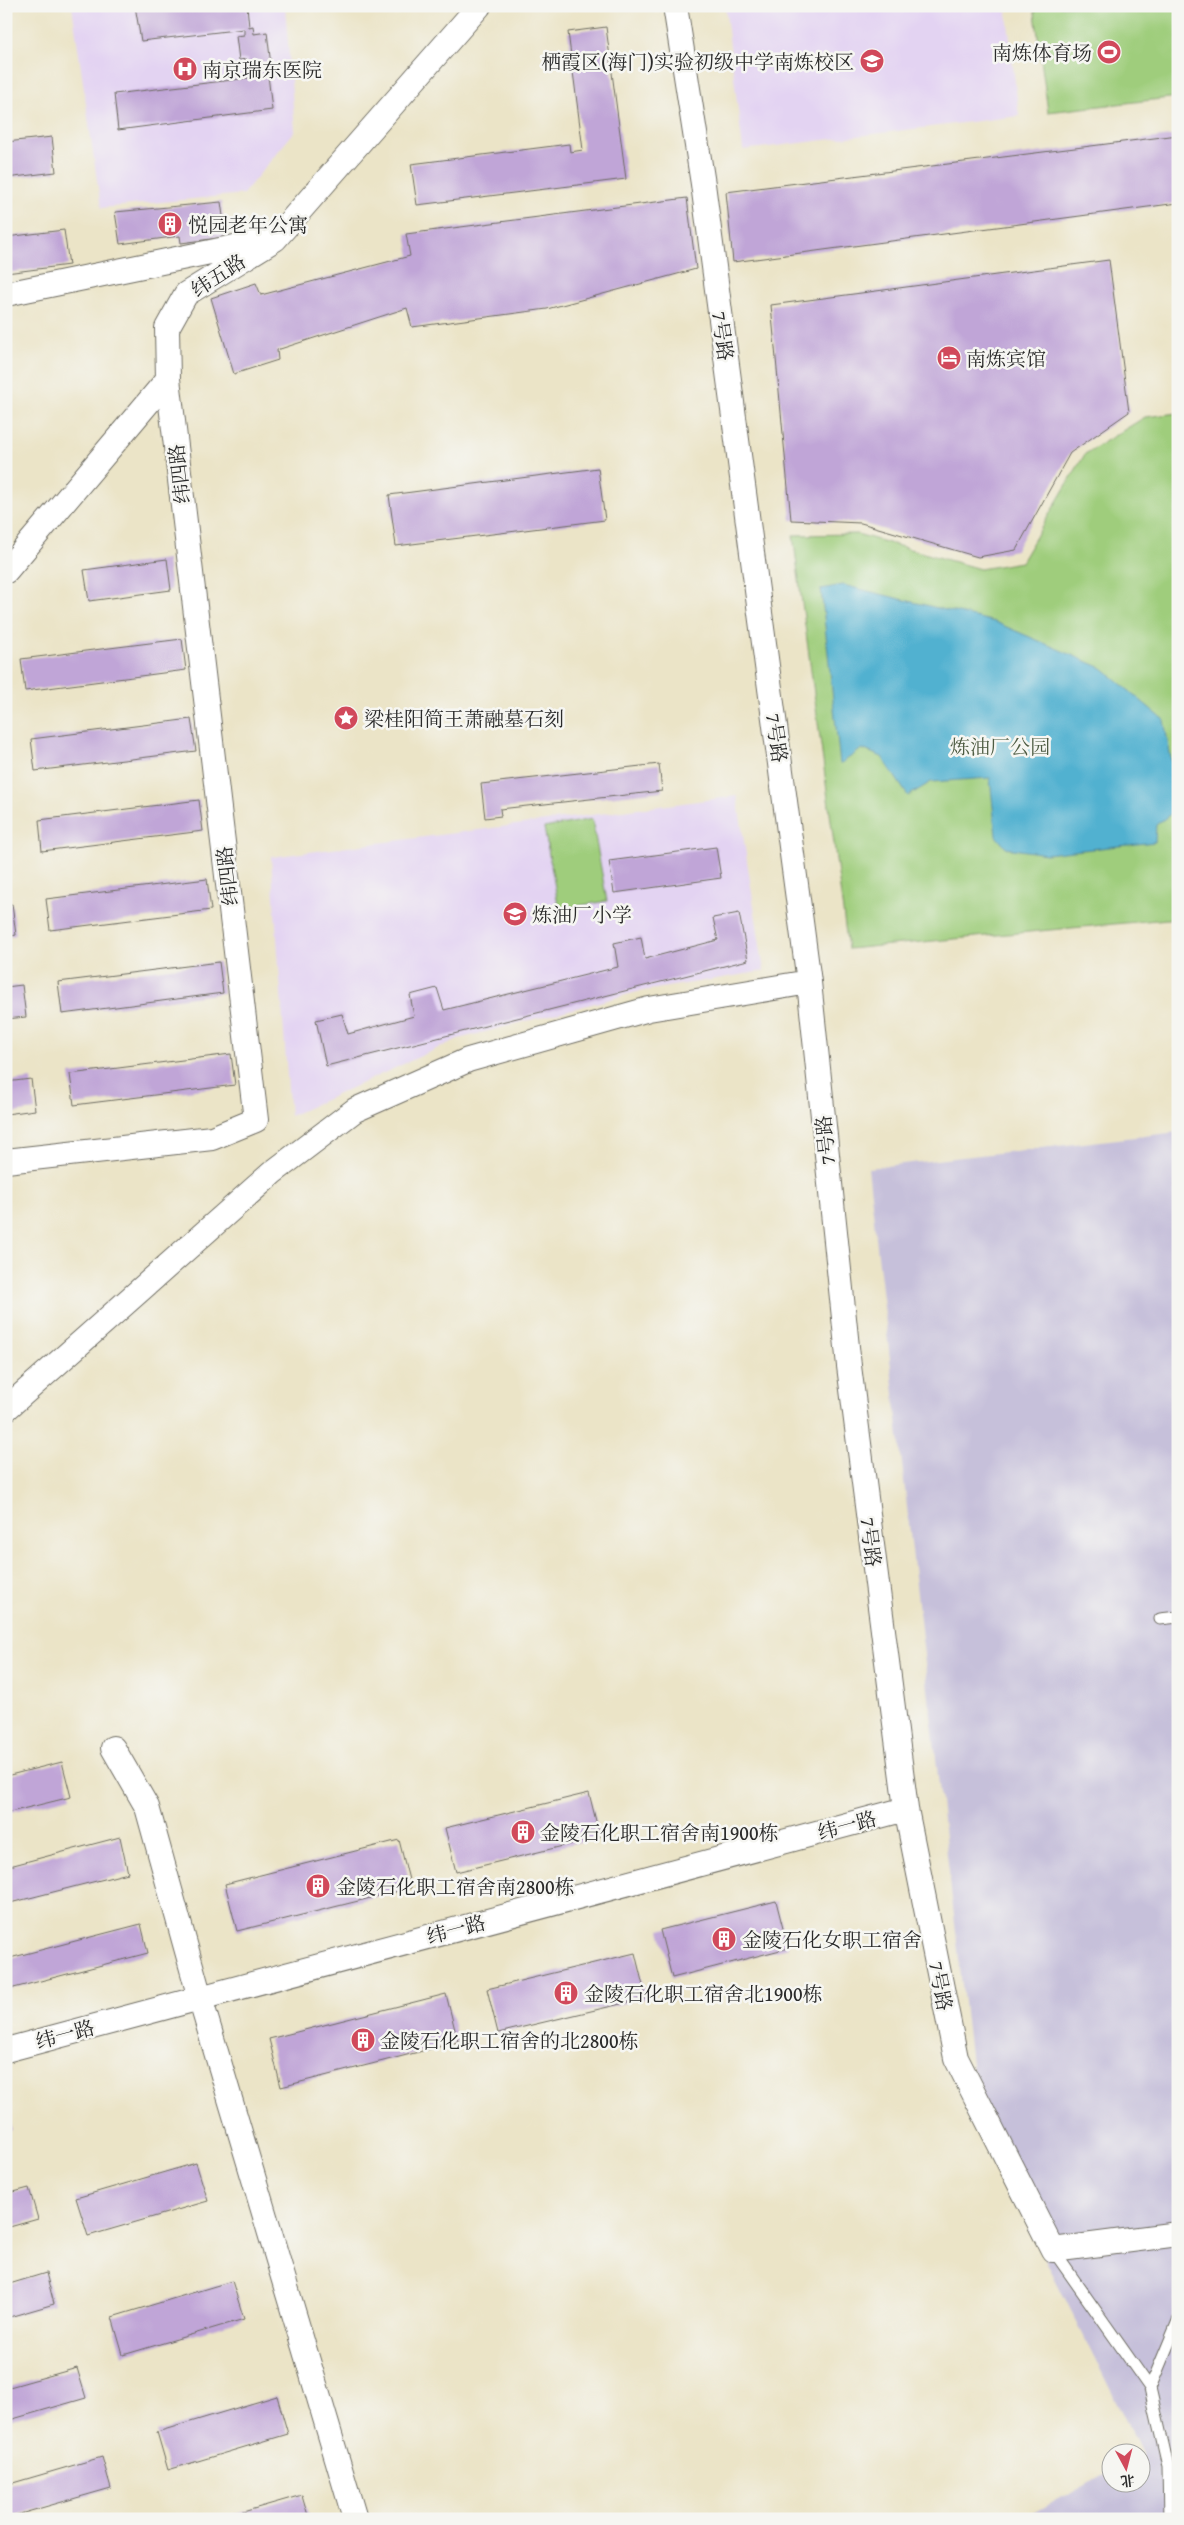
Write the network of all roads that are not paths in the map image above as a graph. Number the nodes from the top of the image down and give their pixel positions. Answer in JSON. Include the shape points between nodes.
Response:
{"nodes":[{"id":1,"x":479,"y":6,"type":"edge"},
{"id":2,"x":675,"y":6,"type":"edge"},
{"id":3,"x":274,"y":239,"type":"junction"},
{"id":4,"x":6,"y":294,"type":"edge"},
{"id":5,"x":168,"y":379,"type":"junction"},
{"id":6,"x":6,"y":571,"type":"edge"},
{"id":7,"x":809,"y":982,"type":"junction"},
{"id":8,"x":6,"y":1161,"type":"edge"},
{"id":9,"x":6,"y":1409,"type":"edge"},
{"id":10,"x":1178,"y":1617,"type":"edge"},
{"id":11,"x":1160,"y":1619,"type":"dead end"},
{"id":12,"x":113,"y":1748,"type":"dead end"},
{"id":13,"x":906,"y":1809,"type":"junction"},
{"id":14,"x":200,"y":1998,"type":"junction"},
{"id":15,"x":6,"y":2050,"type":"edge"},
{"id":16,"x":1178,"y":2234,"type":"edge"},
{"id":17,"x":1053,"y":2250,"type":"junction"},
{"id":18,"x":1178,"y":2320,"type":"edge"},
{"id":19,"x":1150,"y":2388,"type":"junction"},
{"id":20,"x":355,"y":2519,"type":"edge"},
{"id":21,"x":1168,"y":2519,"type":"edge"}],
"edges":[{"from":1,"to":3,"type":"street","name":"纬五路"},
{"from":2,"to":7,"type":"street","name":"7号路","via":[[704,193]]},
{"from":3,"to":4,"type":"street"},
{"from":3,"to":5,"type":"street","name":"纬五路","via":[[186,294],[167,328]]},
{"from":5,"to":6,"type":"street"},
{"from":5,"to":8,"type":"street","name":"纬四路","via":[[256,1120],[212,1138]]},
{"from":7,"to":9,"type":"street","via":[[648,1009],[468,1060],[355,1110],[272,1173]]},
{"from":7,"to":13,"type":"street","name":"7号路","via":[[849,1366]]},
{"from":10,"to":11,"type":"lane"},
{"from":12,"to":14,"type":"street","via":[[147,1807]]},
{"from":13,"to":14,"type":"street","name":"纬一路"},
{"from":13,"to":17,"type":"street","name":"7号路","via":[[956,2058]]},
{"from":14,"to":15,"type":"street","name":"纬一路"},
{"from":14,"to":20,"type":"street"},
{"from":16,"to":17,"type":"street"},
{"from":17,"to":19,"type":"lane"},
{"from":18,"to":19,"type":"lane"},
{"from":19,"to":21,"type":"lane","via":[[1168,2466]]}]}
